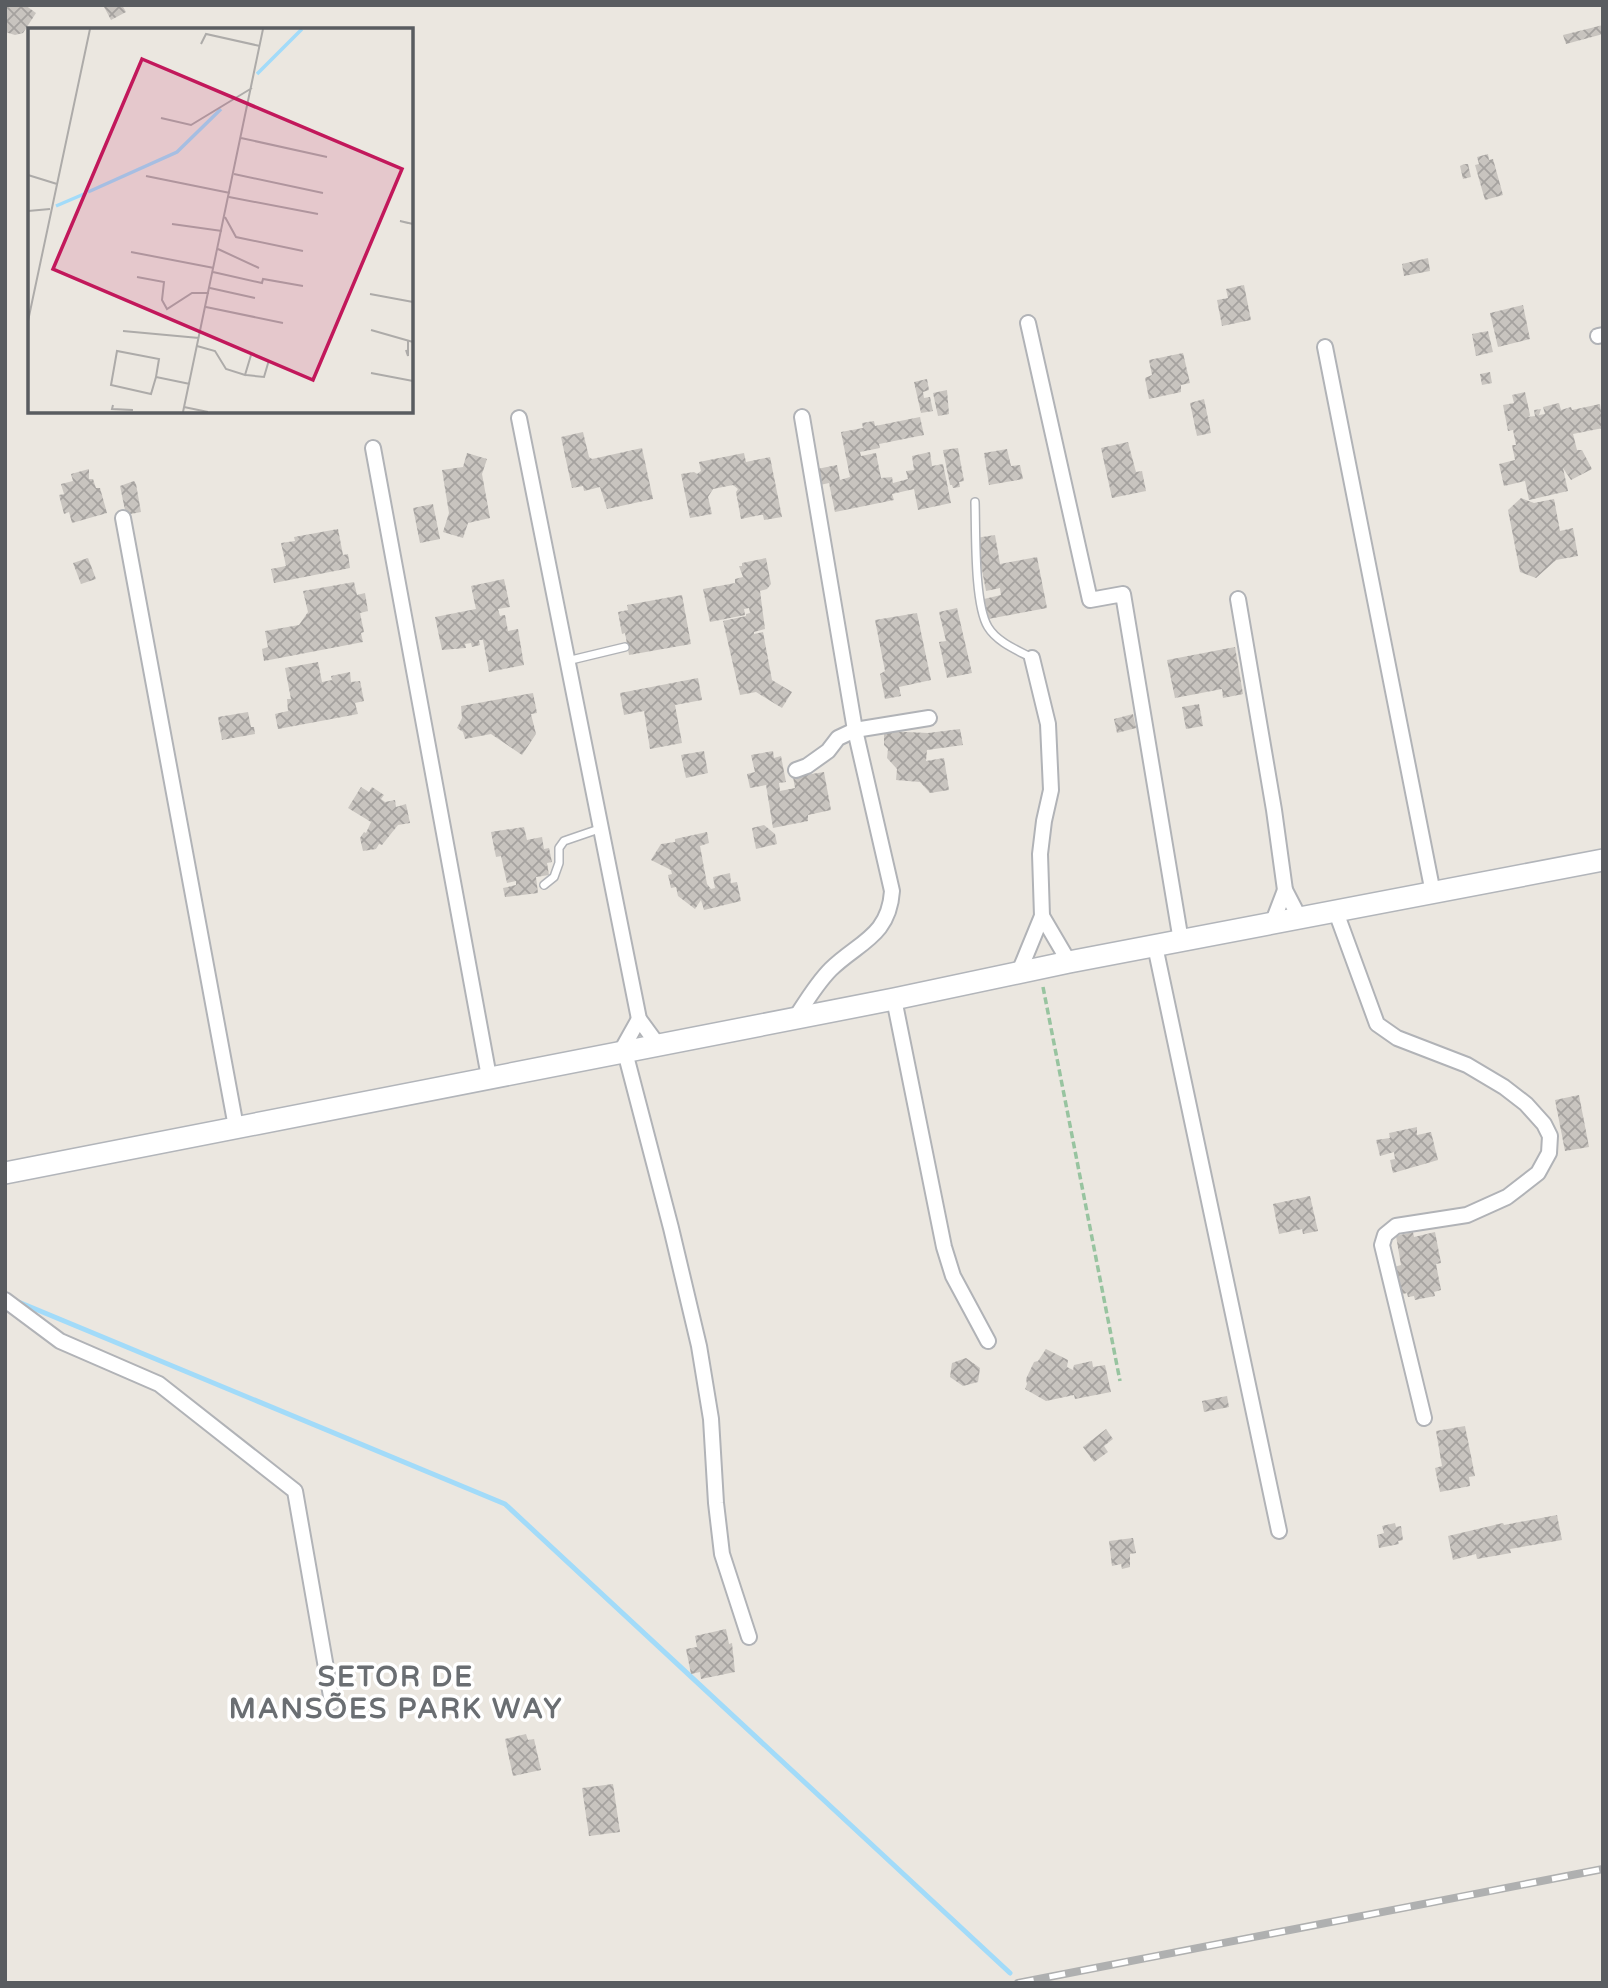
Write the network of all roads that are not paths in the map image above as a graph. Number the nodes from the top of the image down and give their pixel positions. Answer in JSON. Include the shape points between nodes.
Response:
{"nodes":[{"id":1,"x":1028,"y":323,"type":"dead end"},
{"id":2,"x":1325,"y":347,"type":"dead end"},
{"id":3,"x":802,"y":417,"type":"dead end"},
{"id":4,"x":519,"y":418,"type":"dead end"},
{"id":5,"x":373,"y":448,"type":"dead end"},
{"id":6,"x":975,"y":502,"type":"dead end"},
{"id":7,"x":123,"y":518,"type":"dead end"},
{"id":8,"x":1238,"y":599,"type":"dead end"},
{"id":9,"x":625,"y":647,"type":"dead end"},
{"id":10,"x":1032,"y":658,"type":"joint"},
{"id":11,"x":567,"y":661,"type":"junction"},
{"id":12,"x":929,"y":718,"type":"dead end"},
{"id":13,"x":856,"y":730,"type":"junction"},
{"id":14,"x":796,"y":770,"type":"dead end"},
{"id":15,"x":599,"y":829,"type":"junction"},
{"id":16,"x":1603,"y":860,"type":"edge"},
{"id":17,"x":544,"y":885,"type":"dead end"},
{"id":18,"x":1286,"y":890,"type":"junction"},
{"id":19,"x":1433,"y":893,"type":"junction"},
{"id":20,"x":1336,"y":912,"type":"junction"},
{"id":21,"x":1042,"y":916,"type":"junction"},
{"id":22,"x":1300,"y":919,"type":"junction"},
{"id":23,"x":1272,"y":924,"type":"junction"},
{"id":24,"x":1181,"y":941,"type":"junction"},
{"id":25,"x":1155,"y":946,"type":"junction"},
{"id":26,"x":1069,"y":962,"type":"junction"},
{"id":27,"x":1029,"y":970,"type":"junction"},
{"id":28,"x":894,"y":999,"type":"junction"},
{"id":29,"x":796,"y":1017,"type":"junction"},
{"id":30,"x":639,"y":1020,"type":"junction"},
{"id":31,"x":658,"y":1045,"type":"junction"},
{"id":32,"x":622,"y":1052,"type":"junction"},
{"id":33,"x":489,"y":1077,"type":"junction"},
{"id":34,"x":236,"y":1127,"type":"junction"},
{"id":35,"x":5,"y":1173,"type":"edge"},
{"id":36,"x":5,"y":1300,"type":"edge"},
{"id":37,"x":988,"y":1341,"type":"dead end"},
{"id":38,"x":1424,"y":1418,"type":"dead end"},
{"id":39,"x":1279,"y":1531,"type":"dead end"},
{"id":40,"x":749,"y":1637,"type":"dead end"},
{"id":41,"x":332,"y":1702,"type":"dead end"}],
"edges":[{"from":1,"to":24,"type":"street","via":[[1090,600],[1123,594]]},
{"from":2,"to":19,"type":"street"},
{"from":3,"to":13,"type":"street"},
{"from":4,"to":11,"type":"street"},
{"from":5,"to":33,"type":"street"},
{"from":6,"to":10,"type":"lane","via":[[980,602],[988,627],[1004,643]]},
{"from":7,"to":34,"type":"street"},
{"from":8,"to":18,"type":"street"},
{"from":9,"to":11,"type":"lane"},
{"from":10,"to":21,"type":"street","via":[[1051,751],[1051,790],[1040,854]]},
{"from":11,"to":15,"type":"street"},
{"from":12,"to":13,"type":"street"},
{"from":13,"to":14,"type":"street"},
{"from":13,"to":29,"type":"street","via":[[891,883],[891,905],[876,933],[833,967]]},
{"from":15,"to":17,"type":"lane","via":[[564,841],[554,877]]},
{"from":15,"to":30,"type":"street"},
{"from":16,"to":19,"type":"street"},
{"from":18,"to":22,"type":"street"},
{"from":18,"to":23,"type":"street"},
{"from":19,"to":20,"type":"street"},
{"from":20,"to":22,"type":"street"},
{"from":20,"to":38,"type":"street","via":[[1377,1024],[1397,1038],[1467,1065],[1504,1087],[1526,1104],[1550,1136],[1549,1153],[1538,1172],[1507,1197],[1467,1215],[1396,1226],[1385,1235],[1382,1245]]},
{"from":21,"to":26,"type":"street"},
{"from":21,"to":27,"type":"street"},
{"from":22,"to":23,"type":"street"},
{"from":23,"to":24,"type":"street"},
{"from":24,"to":25,"type":"street"},
{"from":25,"to":26,"type":"street"},
{"from":25,"to":39,"type":"street"},
{"from":26,"to":27,"type":"street"},
{"from":27,"to":28,"type":"street"},
{"from":28,"to":29,"type":"street"},
{"from":28,"to":37,"type":"street","via":[[944,1247],[953,1276]]},
{"from":29,"to":31,"type":"street"},
{"from":30,"to":31,"type":"street"},
{"from":30,"to":32,"type":"street"},
{"from":31,"to":32,"type":"street"},
{"from":32,"to":33,"type":"street"},
{"from":32,"to":40,"type":"street","via":[[699,1346],[711,1419],[722,1554]]},
{"from":33,"to":34,"type":"street"},
{"from":34,"to":35,"type":"street"},
{"from":36,"to":41,"type":"street","via":[[60,1341],[159,1384],[295,1491]]}]}
